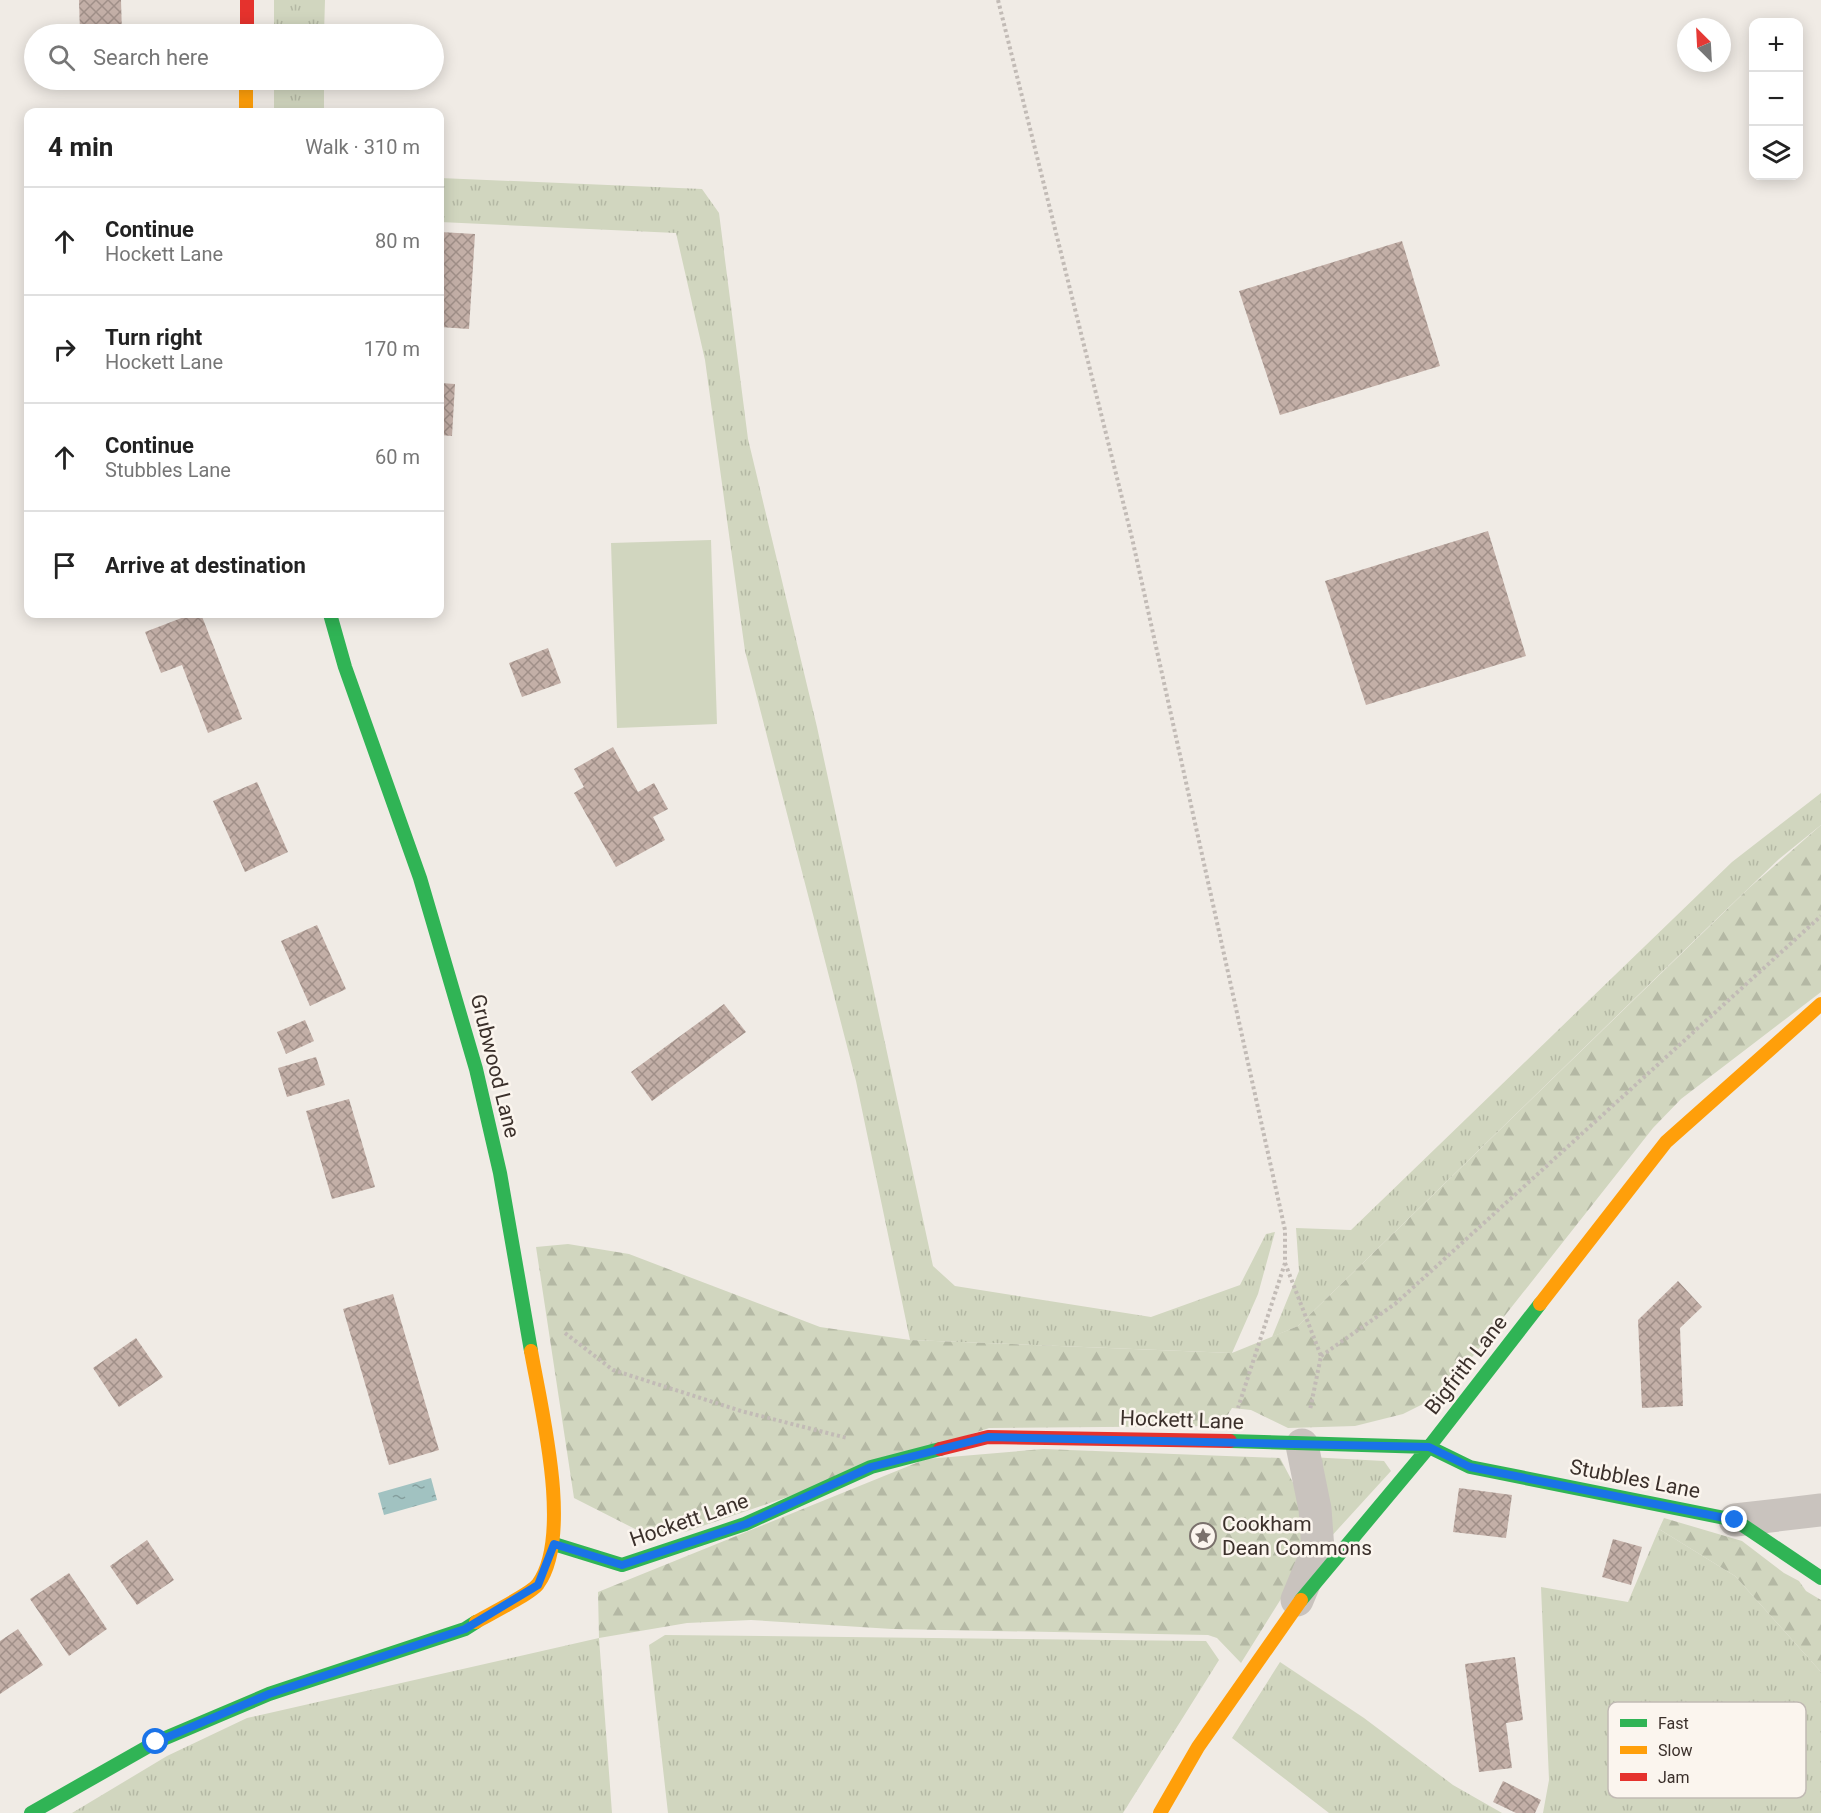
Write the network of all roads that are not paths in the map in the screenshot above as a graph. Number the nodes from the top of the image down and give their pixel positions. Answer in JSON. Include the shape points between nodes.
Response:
{"nodes":[{"id":1,"x":247,"y":0,"type":"edge"},
{"id":2,"x":247,"y":24,"type":"edge"},
{"id":3,"x":246,"y":90,"type":"edge"},
{"id":4,"x":246,"y":108,"type":"edge"},
{"id":5,"x":331,"y":618,"type":"edge"},
{"id":6,"x":1821,"y":1004,"type":"edge"},
{"id":7,"x":1302,"y":1445,"type":"junction"},
{"id":8,"x":1429,"y":1447,"type":"junction"},
{"id":9,"x":1821,"y":1510,"type":"edge"},
{"id":10,"x":1735,"y":1520,"type":"junction"},
{"id":11,"x":554,"y":1544,"type":"junction"},
{"id":12,"x":1821,"y":1578,"type":"edge"},
{"id":13,"x":1295,"y":1607,"type":"junction"},
{"id":14,"x":31,"y":1813,"type":"edge"},
{"id":15,"x":1160,"y":1813,"type":"edge"}],
"edges":[{"from":1,"to":2,"type":"street"},
{"from":3,"to":4,"type":"street"},
{"from":5,"to":11,"type":"street","name":"Grubwood Lane","via":[[450,975],[500,1173],[553,1475]]},
{"from":6,"to":8,"type":"street","name":"Bigfrith Lane","via":[[1666,1142]]},
{"from":7,"to":8,"type":"street","name":"Hockett Lane"},
{"from":7,"to":11,"type":"street","name":"Hockett Lane","via":[[988,1437],[871,1467],[746,1524],[622,1565]]},
{"from":7,"to":13,"type":"street","via":[[1315,1509],[1318,1550]]},
{"from":8,"to":10,"type":"street","name":"Stubbles Lane","via":[[1470,1467]]},
{"from":8,"to":13,"type":"street","name":"Bigfrith Lane"},
{"from":9,"to":10,"type":"street"},
{"from":10,"to":12,"type":"street","name":"Stubbles Lane"},
{"from":11,"to":14,"type":"street","via":[[538,1585],[465,1629],[259,1698],[156,1742]]},
{"from":13,"to":15,"type":"street","name":"Bigfrith Lane","via":[[1198,1747]]}]}
